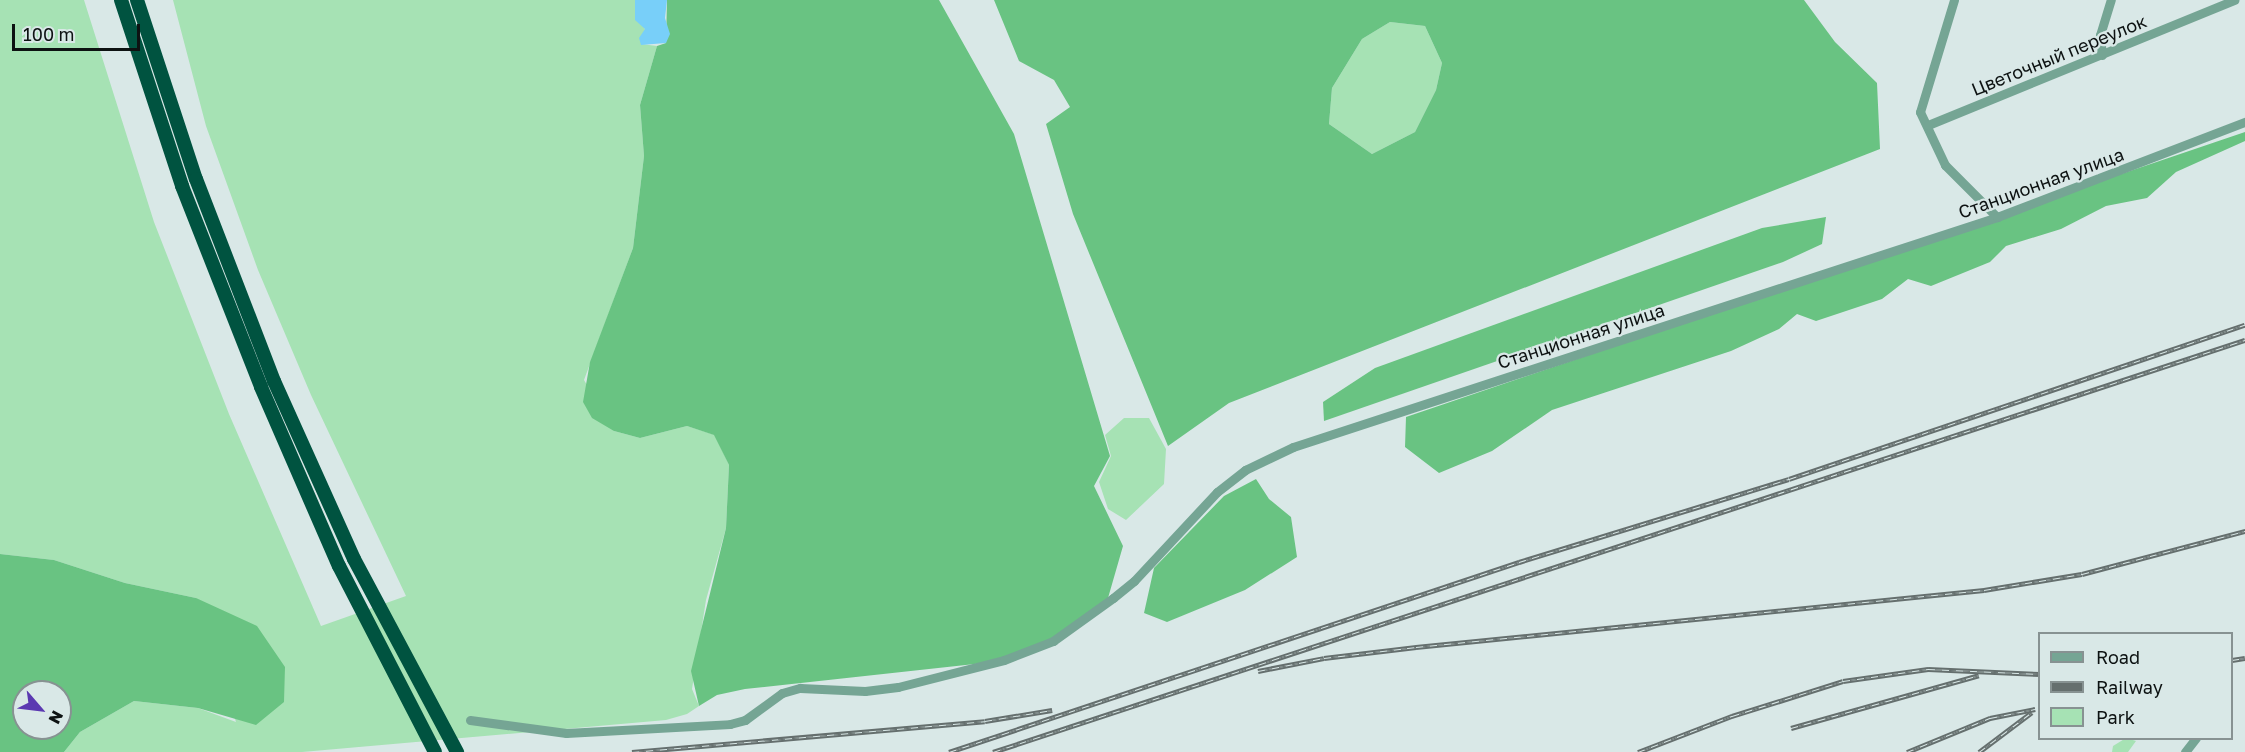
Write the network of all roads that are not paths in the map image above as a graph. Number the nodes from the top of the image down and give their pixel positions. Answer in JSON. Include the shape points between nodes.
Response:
{"nodes":[{"id":1,"x":121,"y":0,"type":"edge"},
{"id":2,"x":137,"y":0,"type":"edge"},
{"id":3,"x":1954,"y":0,"type":"edge"},
{"id":4,"x":2111,"y":0,"type":"edge"},
{"id":5,"x":2235,"y":0,"type":"edge"},
{"id":6,"x":2102,"y":55,"type":"junction"},
{"id":7,"x":2245,"y":122,"type":"edge"},
{"id":8,"x":1928,"y":126,"type":"junction"},
{"id":9,"x":1997,"y":218,"type":"junction"},
{"id":10,"x":470,"y":720,"type":"dead end"},
{"id":11,"x":2194,"y":740,"type":"edge"},
{"id":12,"x":435,"y":752,"type":"edge"},
{"id":13,"x":457,"y":752,"type":"edge"},
{"id":14,"x":2185,"y":752,"type":"edge"}],
"edges":[{"from":1,"to":12,"type":"highway","via":[[178,175],[301,481],[380,652]]},
{"from":2,"to":13,"type":"highway","via":[[241,300],[354,560]]},
{"from":3,"to":8,"type":"street","via":[[1920,111]]},
{"from":4,"to":6,"type":"street","via":[[2100,35]]},
{"from":5,"to":6,"type":"street","name":"Цветочный переулок"},
{"from":6,"to":8,"type":"street","name":"Цветочный переулок"},
{"from":7,"to":9,"type":"street","name":"Станционная улица"},
{"from":8,"to":9,"type":"street","via":[[1945,165]]},
{"from":9,"to":10,"type":"street","name":"Станционная улица","via":[[1293,447],[1245,470],[1217,492],[1134,581],[1053,641],[980,668],[865,691],[800,688],[782,693],[745,720],[730,724],[566,733]]},
{"from":11,"to":14,"type":"street"}]}
